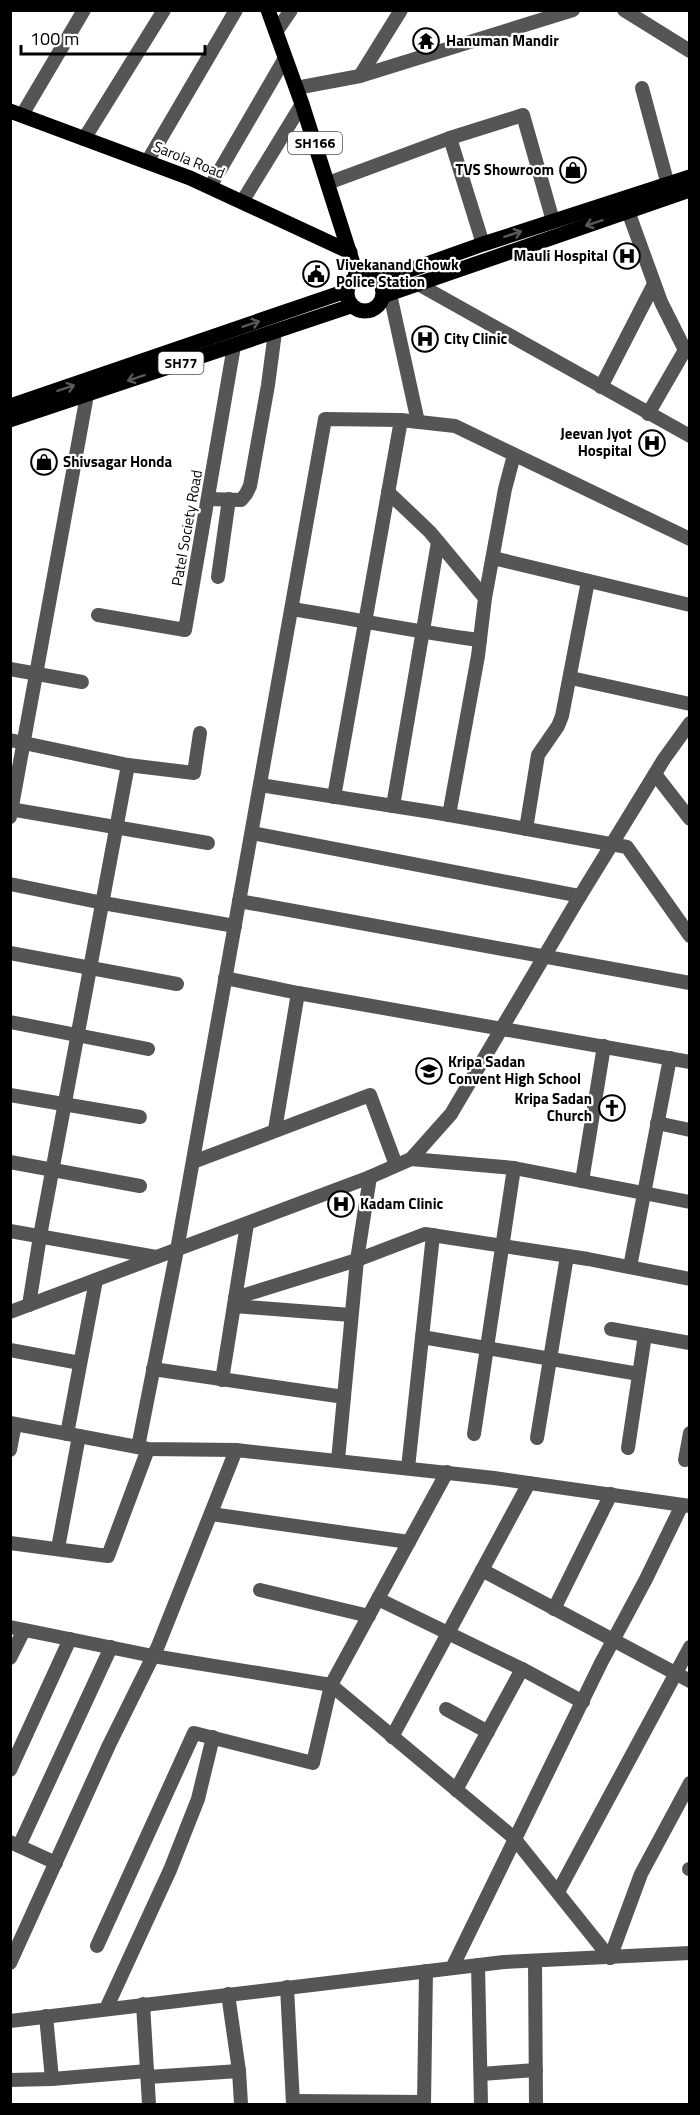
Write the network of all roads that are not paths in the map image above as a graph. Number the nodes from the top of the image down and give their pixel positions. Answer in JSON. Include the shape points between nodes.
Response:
{"nodes":[{"id":1,"x":84,"y":10,"type":"edge"},
{"id":2,"x":164,"y":10,"type":"edge"},
{"id":3,"x":236,"y":10,"type":"edge"},
{"id":4,"x":268,"y":10,"type":"edge"},
{"id":5,"x":291,"y":10,"type":"edge"},
{"id":6,"x":401,"y":10,"type":"edge"},
{"id":7,"x":573,"y":10,"type":"edge"},
{"id":8,"x":624,"y":10,"type":"edge"},
{"id":9,"x":276,"y":32,"type":"junction"},
{"id":10,"x":690,"y":51,"type":"edge"},
{"id":11,"x":285,"y":58,"type":"junction"},
{"id":12,"x":360,"y":76,"type":"junction"},
{"id":13,"x":296,"y":87,"type":"junction"},
{"id":14,"x":642,"y":88,"type":"dead end"},
{"id":15,"x":302,"y":104,"type":"junction"},
{"id":16,"x":16,"y":113,"type":"edge"},
{"id":17,"x":450,"y":138,"type":"junction"},
{"id":18,"x":84,"y":139,"type":"junction"},
{"id":19,"x":147,"y":162,"type":"junction"},
{"id":20,"x":690,"y":177,"type":"edge"},
{"id":21,"x":328,"y":183,"type":"junction"},
{"id":22,"x":668,"y":185,"type":"junction"},
{"id":23,"x":210,"y":188,"type":"junction"},
{"id":24,"x":690,"y":190,"type":"edge"},
{"id":25,"x":242,"y":202,"type":"junction"},
{"id":26,"x":628,"y":212,"type":"junction"},
{"id":27,"x":553,"y":220,"type":"junction"},
{"id":28,"x":483,"y":244,"type":"junction"},
{"id":29,"x":350,"y":252,"type":"junction"},
{"id":30,"x":357,"y":276,"type":"junction"},
{"id":31,"x":379,"y":281,"type":"junction"},
{"id":32,"x":418,"y":284,"type":"junction"},
{"id":33,"x":654,"y":284,"type":"junction"},
{"id":34,"x":346,"y":291,"type":"junction"},
{"id":35,"x":386,"y":295,"type":"junction"},
{"id":36,"x":351,"y":306,"type":"junction"},
{"id":37,"x":275,"y":332,"type":"junction"},
{"id":38,"x":234,"y":346,"type":"junction"},
{"id":39,"x":601,"y":387,"type":"junction"},
{"id":40,"x":87,"y":394,"type":"junction"},
{"id":41,"x":10,"y":406,"type":"edge"},
{"id":42,"x":648,"y":414,"type":"junction"},
{"id":43,"x":10,"y":420,"type":"edge"},
{"id":44,"x":400,"y":420,"type":"junction"},
{"id":45,"x":418,"y":422,"type":"junction"},
{"id":46,"x":690,"y":436,"type":"edge"},
{"id":47,"x":514,"y":455,"type":"junction"},
{"id":48,"x":388,"y":492,"type":"junction"},
{"id":49,"x":209,"y":499,"type":"junction"},
{"id":50,"x":229,"y":499,"type":"junction"},
{"id":51,"x":690,"y":539,"type":"edge"},
{"id":52,"x":438,"y":542,"type":"junction"},
{"id":53,"x":493,"y":558,"type":"junction"},
{"id":54,"x":218,"y":577,"type":"dead end"},
{"id":55,"x":588,"y":581,"type":"junction"},
{"id":56,"x":485,"y":598,"type":"junction"},
{"id":57,"x":690,"y":605,"type":"edge"},
{"id":58,"x":292,"y":609,"type":"junction"},
{"id":59,"x":98,"y":615,"type":"dead end"},
{"id":60,"x":365,"y":621,"type":"junction"},
{"id":61,"x":422,"y":633,"type":"junction"},
{"id":62,"x":480,"y":640,"type":"junction"},
{"id":63,"x":10,"y":669,"type":"edge"},
{"id":64,"x":38,"y":674,"type":"junction"},
{"id":65,"x":571,"y":678,"type":"junction"},
{"id":66,"x":82,"y":682,"type":"dead end"},
{"id":67,"x":690,"y":704,"type":"edge"},
{"id":68,"x":690,"y":723,"type":"edge"},
{"id":69,"x":200,"y":733,"type":"dead end"},
{"id":70,"x":18,"y":741,"type":"edge"},
{"id":71,"x":128,"y":765,"type":"junction"},
{"id":72,"x":655,"y":774,"type":"junction"},
{"id":73,"x":261,"y":785,"type":"junction"},
{"id":74,"x":334,"y":797,"type":"junction"},
{"id":75,"x":393,"y":806,"type":"junction"},
{"id":76,"x":11,"y":812,"type":"edge"},
{"id":77,"x":449,"y":815,"type":"junction"},
{"id":78,"x":690,"y":819,"type":"edge"},
{"id":79,"x":117,"y":827,"type":"junction"},
{"id":80,"x":526,"y":829,"type":"junction"},
{"id":81,"x":252,"y":833,"type":"junction"},
{"id":82,"x":208,"y":843,"type":"dead end"},
{"id":83,"x":612,"y":844,"type":"junction"},
{"id":84,"x":10,"y":884,"type":"edge"},
{"id":85,"x":580,"y":896,"type":"junction"},
{"id":86,"x":239,"y":901,"type":"junction"},
{"id":87,"x":103,"y":903,"type":"junction"},
{"id":88,"x":235,"y":926,"type":"junction"},
{"id":89,"x":690,"y":936,"type":"edge"},
{"id":90,"x":10,"y":953,"type":"edge"},
{"id":91,"x":543,"y":958,"type":"junction"},
{"id":92,"x":90,"y":968,"type":"junction"},
{"id":93,"x":225,"y":978,"type":"junction"},
{"id":94,"x":690,"y":983,"type":"edge"},
{"id":95,"x":177,"y":984,"type":"dead end"},
{"id":96,"x":298,"y":993,"type":"junction"},
{"id":97,"x":10,"y":1022,"type":"edge"},
{"id":98,"x":501,"y":1029,"type":"junction"},
{"id":99,"x":78,"y":1036,"type":"junction"},
{"id":100,"x":604,"y":1046,"type":"junction"},
{"id":101,"x":148,"y":1049,"type":"dead end"},
{"id":102,"x":670,"y":1058,"type":"junction"},
{"id":103,"x":690,"y":1062,"type":"edge"},
{"id":104,"x":10,"y":1095,"type":"edge"},
{"id":105,"x":65,"y":1104,"type":"junction"},
{"id":106,"x":140,"y":1118,"type":"dead end"},
{"id":107,"x":657,"y":1124,"type":"junction"},
{"id":108,"x":275,"y":1130,"type":"junction"},
{"id":109,"x":690,"y":1130,"type":"edge"},
{"id":110,"x":411,"y":1159,"type":"junction"},
{"id":111,"x":10,"y":1162,"type":"edge"},
{"id":112,"x":193,"y":1162,"type":"junction"},
{"id":113,"x":396,"y":1165,"type":"junction"},
{"id":114,"x":514,"y":1168,"type":"junction"},
{"id":115,"x":52,"y":1170,"type":"junction"},
{"id":116,"x":370,"y":1178,"type":"junction"},
{"id":117,"x":582,"y":1181,"type":"junction"},
{"id":118,"x":140,"y":1185,"type":"dead end"},
{"id":119,"x":644,"y":1193,"type":"junction"},
{"id":120,"x":690,"y":1202,"type":"edge"},
{"id":121,"x":247,"y":1224,"type":"junction"},
{"id":122,"x":10,"y":1231,"type":"edge"},
{"id":123,"x":433,"y":1235,"type":"junction"},
{"id":124,"x":40,"y":1236,"type":"junction"},
{"id":125,"x":503,"y":1245,"type":"junction"},
{"id":126,"x":177,"y":1250,"type":"junction"},
{"id":127,"x":567,"y":1256,"type":"junction"},
{"id":128,"x":157,"y":1257,"type":"junction"},
{"id":129,"x":357,"y":1260,"type":"junction"},
{"id":130,"x":630,"y":1267,"type":"junction"},
{"id":131,"x":690,"y":1279,"type":"edge"},
{"id":132,"x":96,"y":1280,"type":"junction"},
{"id":133,"x":235,"y":1302,"type":"junction"},
{"id":134,"x":29,"y":1305,"type":"junction"},
{"id":135,"x":10,"y":1312,"type":"edge"},
{"id":136,"x":351,"y":1315,"type":"junction"},
{"id":137,"x":611,"y":1329,"type":"dead end"},
{"id":138,"x":645,"y":1335,"type":"junction"},
{"id":139,"x":422,"y":1337,"type":"junction"},
{"id":140,"x":690,"y":1343,"type":"edge"},
{"id":141,"x":487,"y":1348,"type":"junction"},
{"id":142,"x":10,"y":1350,"type":"edge"},
{"id":143,"x":550,"y":1358,"type":"junction"},
{"id":144,"x":80,"y":1363,"type":"junction"},
{"id":145,"x":153,"y":1370,"type":"junction"},
{"id":146,"x":639,"y":1374,"type":"junction"},
{"id":147,"x":222,"y":1380,"type":"junction"},
{"id":148,"x":344,"y":1397,"type":"junction"},
{"id":149,"x":13,"y":1424,"type":"edge"},
{"id":150,"x":690,"y":1433,"type":"edge"},
{"id":151,"x":474,"y":1434,"type":"dead end"},
{"id":152,"x":73,"y":1435,"type":"junction"},
{"id":153,"x":537,"y":1438,"type":"dead end"},
{"id":154,"x":143,"y":1448,"type":"junction"},
{"id":155,"x":628,"y":1449,"type":"dead end"},
{"id":156,"x":10,"y":1450,"type":"edge"},
{"id":157,"x":236,"y":1450,"type":"junction"},
{"id":158,"x":338,"y":1460,"type":"junction"},
{"id":159,"x":685,"y":1460,"type":"dead end"},
{"id":160,"x":408,"y":1468,"type":"junction"},
{"id":161,"x":447,"y":1472,"type":"junction"},
{"id":162,"x":529,"y":1483,"type":"junction"},
{"id":163,"x":611,"y":1494,"type":"junction"},
{"id":164,"x":686,"y":1505,"type":"edge"},
{"id":165,"x":211,"y":1514,"type":"junction"},
{"id":166,"x":10,"y":1542,"type":"edge"},
{"id":167,"x":409,"y":1542,"type":"junction"},
{"id":168,"x":58,"y":1548,"type":"junction"},
{"id":169,"x":482,"y":1570,"type":"junction"},
{"id":170,"x":260,"y":1590,"type":"dead end"},
{"id":171,"x":378,"y":1599,"type":"junction"},
{"id":172,"x":554,"y":1609,"type":"junction"},
{"id":173,"x":369,"y":1616,"type":"junction"},
{"id":174,"x":17,"y":1628,"type":"edge"},
{"id":175,"x":448,"y":1633,"type":"junction"},
{"id":176,"x":70,"y":1639,"type":"junction"},
{"id":177,"x":613,"y":1640,"type":"junction"},
{"id":178,"x":111,"y":1647,"type":"junction"},
{"id":179,"x":690,"y":1647,"type":"edge"},
{"id":180,"x":153,"y":1656,"type":"junction"},
{"id":181,"x":10,"y":1658,"type":"edge"},
{"id":182,"x":522,"y":1669,"type":"junction"},
{"id":183,"x":675,"y":1673,"type":"junction"},
{"id":184,"x":690,"y":1681,"type":"edge"},
{"id":185,"x":331,"y":1685,"type":"junction"},
{"id":186,"x":583,"y":1702,"type":"junction"},
{"id":187,"x":446,"y":1708,"type":"dead end"},
{"id":188,"x":488,"y":1732,"type":"junction"},
{"id":189,"x":213,"y":1737,"type":"junction"},
{"id":190,"x":392,"y":1737,"type":"junction"},
{"id":191,"x":14,"y":1755,"type":"edge"},
{"id":192,"x":10,"y":1770,"type":"edge"},
{"id":193,"x":690,"y":1784,"type":"edge"},
{"id":194,"x":456,"y":1791,"type":"junction"},
{"id":195,"x":514,"y":1838,"type":"junction"},
{"id":196,"x":15,"y":1844,"type":"edge"},
{"id":197,"x":56,"y":1863,"type":"junction"},
{"id":198,"x":558,"y":1892,"type":"junction"},
{"id":199,"x":97,"y":1946,"type":"dead end"},
{"id":200,"x":690,"y":1953,"type":"edge"},
{"id":201,"x":610,"y":1958,"type":"junction"},
{"id":202,"x":535,"y":1961,"type":"junction"},
{"id":203,"x":10,"y":1963,"type":"edge"},
{"id":204,"x":478,"y":1965,"type":"junction"},
{"id":205,"x":452,"y":1968,"type":"junction"},
{"id":206,"x":426,"y":1971,"type":"junction"},
{"id":207,"x":287,"y":1987,"type":"junction"},
{"id":208,"x":228,"y":1994,"type":"junction"},
{"id":209,"x":143,"y":2004,"type":"junction"},
{"id":210,"x":106,"y":2009,"type":"junction"},
{"id":211,"x":46,"y":2016,"type":"junction"},
{"id":212,"x":10,"y":2020,"type":"edge"},
{"id":213,"x":536,"y":2070,"type":"junction"},
{"id":214,"x":239,"y":2071,"type":"junction"},
{"id":215,"x":148,"y":2074,"type":"junction"},
{"id":216,"x":481,"y":2074,"type":"junction"},
{"id":217,"x":52,"y":2079,"type":"junction"},
{"id":218,"x":10,"y":2080,"type":"edge"},
{"id":219,"x":293,"y":2103,"type":"edge"},
{"id":220,"x":424,"y":2103,"type":"edge"},
{"id":221,"x":149,"y":2104,"type":"edge"},
{"id":222,"x":241,"y":2104,"type":"edge"},
{"id":223,"x":481,"y":2104,"type":"edge"},
{"id":224,"x":536,"y":2104,"type":"edge"}],
"edges":[{"from":1,"to":16,"type":"street"},
{"from":2,"to":18,"type":"street"},
{"from":3,"to":19,"type":"street"},
{"from":4,"to":9,"type":"main road","number":"SH166"},
{"from":5,"to":9,"type":"street"},
{"from":6,"to":12,"type":"street"},
{"from":7,"to":12,"type":"street"},
{"from":8,"to":10,"type":"street"},
{"from":9,"to":11,"type":"main road","number":"SH166"},
{"from":11,"to":13,"type":"main road","number":"SH166"},
{"from":11,"to":23,"type":"street"},
{"from":12,"to":13,"type":"street"},
{"from":13,"to":15,"type":"main road","number":"SH166"},
{"from":14,"to":22,"type":"street"},
{"from":15,"to":21,"type":"main road","number":"SH166"},
{"from":15,"to":25,"type":"street"},
{"from":16,"to":18,"type":"main road","name":"Sarola Road"},
{"from":17,"to":21,"type":"street"},
{"from":17,"to":27,"type":"street","via":[[523,115]]},
{"from":17,"to":28,"type":"street"},
{"from":18,"to":19,"type":"main road","name":"Sarola Road"},
{"from":19,"to":23,"type":"main road","name":"Sarola Road"},
{"from":20,"to":22,"type":"main road"},
{"from":21,"to":29,"type":"main road","number":"SH166"},
{"from":22,"to":27,"type":"main road"},
{"from":23,"to":25,"type":"main road","name":"Sarola Road"},
{"from":24,"to":26,"type":"main road","number":"SH77"},
{"from":25,"to":29,"type":"main road","name":"Sarola Road"},
{"from":26,"to":32,"type":"main road","number":"SH77","one_way":true},
{"from":26,"to":33,"type":"street"},
{"from":28,"to":27,"type":"main road","one_way":true},
{"from":28,"to":31,"type":"main road"},
{"from":29,"to":30,"type":"main road","number":"SH166"},
{"from":30,"to":31,"type":"main road","via":[[372,276]]},
{"from":30,"to":34,"type":"main road"},
{"from":31,"to":35,"type":"main road"},
{"from":32,"to":35,"type":"main road","number":"SH77"},
{"from":32,"to":39,"type":"street"},
{"from":33,"to":39,"type":"street"},
{"from":33,"to":42,"type":"street","via":[[686,350]]},
{"from":34,"to":36,"type":"main road"},
{"from":41,"to":34,"type":"main road","number":"SH77","one_way":true},
{"from":35,"to":36,"type":"main road","number":"SH77","via":[[370,311]]},
{"from":35,"to":45,"type":"street"},
{"from":36,"to":37,"type":"main road","number":"SH77"},
{"from":37,"to":38,"type":"main road","number":"SH77"},
{"from":37,"to":50,"type":"street","via":[[250,486],[241,500]]},
{"from":38,"to":40,"type":"main road","number":"SH77","one_way":true},
{"from":38,"to":49,"type":"street","name":"Patel Society Road"},
{"from":39,"to":42,"type":"street"},
{"from":40,"to":43,"type":"main road","number":"SH77"},
{"from":40,"to":64,"type":"street"},
{"from":42,"to":46,"type":"street"},
{"from":44,"to":45,"type":"street"},
{"from":44,"to":48,"type":"street"},
{"from":44,"to":58,"type":"street","via":[[325,419]]},
{"from":45,"to":47,"type":"street","via":[[455,426]]},
{"from":47,"to":51,"type":"street"},
{"from":47,"to":53,"type":"street"},
{"from":48,"to":52,"type":"street"},
{"from":48,"to":60,"type":"street"},
{"from":49,"to":50,"type":"street"},
{"from":49,"to":59,"type":"street","name":"Patel Society Road","via":[[185,630]]},
{"from":50,"to":54,"type":"street"},
{"from":52,"to":56,"type":"street"},
{"from":52,"to":61,"type":"street"},
{"from":53,"to":55,"type":"street"},
{"from":53,"to":56,"type":"street"},
{"from":55,"to":57,"type":"street"},
{"from":55,"to":65,"type":"street"},
{"from":56,"to":62,"type":"street"},
{"from":58,"to":60,"type":"street"},
{"from":58,"to":73,"type":"street"},
{"from":60,"to":61,"type":"street"},
{"from":60,"to":74,"type":"street"},
{"from":61,"to":62,"type":"street"},
{"from":61,"to":75,"type":"street"},
{"from":62,"to":77,"type":"street"},
{"from":63,"to":64,"type":"street"},
{"from":64,"to":66,"type":"street"},
{"from":64,"to":70,"type":"street"},
{"from":65,"to":67,"type":"street"},
{"from":65,"to":80,"type":"street","via":[[558,726],[542,747],[535,765]]},
{"from":68,"to":72,"type":"street"},
{"from":69,"to":71,"type":"street","via":[[194,773]]},
{"from":70,"to":71,"type":"street"},
{"from":70,"to":76,"type":"street"},
{"from":71,"to":79,"type":"street"},
{"from":72,"to":78,"type":"street"},
{"from":72,"to":83,"type":"street"},
{"from":73,"to":74,"type":"street"},
{"from":73,"to":81,"type":"street"},
{"from":74,"to":75,"type":"street"},
{"from":75,"to":77,"type":"street"},
{"from":76,"to":79,"type":"street"},
{"from":77,"to":80,"type":"street"},
{"from":79,"to":82,"type":"street"},
{"from":79,"to":87,"type":"street"},
{"from":80,"to":83,"type":"street"},
{"from":81,"to":85,"type":"street"},
{"from":81,"to":86,"type":"street"},
{"from":83,"to":85,"type":"street"},
{"from":83,"to":89,"type":"street","via":[[627,847]]},
{"from":84,"to":87,"type":"street"},
{"from":85,"to":91,"type":"street"},
{"from":86,"to":88,"type":"street"},
{"from":86,"to":91,"type":"street"},
{"from":87,"to":88,"type":"street"},
{"from":87,"to":92,"type":"street"},
{"from":88,"to":93,"type":"street"},
{"from":90,"to":92,"type":"street"},
{"from":91,"to":94,"type":"street"},
{"from":91,"to":98,"type":"street"},
{"from":92,"to":95,"type":"street"},
{"from":92,"to":99,"type":"street"},
{"from":93,"to":96,"type":"street"},
{"from":93,"to":112,"type":"street"},
{"from":96,"to":98,"type":"street"},
{"from":96,"to":108,"type":"street"},
{"from":97,"to":99,"type":"street"},
{"from":98,"to":100,"type":"street"},
{"from":98,"to":110,"type":"street","via":[[451,1114]]},
{"from":99,"to":101,"type":"street"},
{"from":99,"to":105,"type":"street"},
{"from":100,"to":102,"type":"street"},
{"from":100,"to":117,"type":"street"},
{"from":102,"to":103,"type":"street"},
{"from":102,"to":107,"type":"street"},
{"from":104,"to":105,"type":"street"},
{"from":105,"to":106,"type":"street"},
{"from":105,"to":115,"type":"street"},
{"from":107,"to":109,"type":"street"},
{"from":107,"to":119,"type":"street"},
{"from":108,"to":112,"type":"street"},
{"from":108,"to":113,"type":"street","via":[[370,1095]]},
{"from":110,"to":113,"type":"street"},
{"from":110,"to":114,"type":"street"},
{"from":111,"to":115,"type":"street"},
{"from":112,"to":126,"type":"street"},
{"from":113,"to":116,"type":"street"},
{"from":114,"to":117,"type":"street"},
{"from":114,"to":125,"type":"street"},
{"from":115,"to":118,"type":"street"},
{"from":115,"to":124,"type":"street"},
{"from":116,"to":121,"type":"street"},
{"from":116,"to":129,"type":"street"},
{"from":117,"to":119,"type":"street"},
{"from":119,"to":120,"type":"street"},
{"from":119,"to":130,"type":"street"},
{"from":121,"to":126,"type":"street"},
{"from":121,"to":133,"type":"street"},
{"from":122,"to":124,"type":"street"},
{"from":123,"to":125,"type":"street"},
{"from":123,"to":129,"type":"street","via":[[425,1234]]},
{"from":123,"to":139,"type":"street"},
{"from":124,"to":128,"type":"street"},
{"from":124,"to":134,"type":"street"},
{"from":125,"to":127,"type":"street"},
{"from":125,"to":141,"type":"street"},
{"from":126,"to":128,"type":"street"},
{"from":126,"to":145,"type":"street"},
{"from":127,"to":130,"type":"street"},
{"from":127,"to":143,"type":"street"},
{"from":128,"to":132,"type":"street"},
{"from":129,"to":133,"type":"street"},
{"from":129,"to":136,"type":"street"},
{"from":130,"to":131,"type":"street"},
{"from":132,"to":134,"type":"street"},
{"from":132,"to":144,"type":"street"},
{"from":133,"to":136,"type":"street"},
{"from":133,"to":147,"type":"street"},
{"from":134,"to":135,"type":"street"},
{"from":136,"to":148,"type":"street"},
{"from":137,"to":138,"type":"street"},
{"from":138,"to":140,"type":"street"},
{"from":138,"to":146,"type":"street"},
{"from":139,"to":141,"type":"street"},
{"from":139,"to":160,"type":"street"},
{"from":141,"to":143,"type":"street"},
{"from":141,"to":151,"type":"street"},
{"from":142,"to":144,"type":"street"},
{"from":143,"to":146,"type":"street"},
{"from":143,"to":153,"type":"street"},
{"from":144,"to":152,"type":"street"},
{"from":145,"to":147,"type":"street"},
{"from":145,"to":154,"type":"street"},
{"from":146,"to":155,"type":"street"},
{"from":147,"to":148,"type":"street"},
{"from":148,"to":158,"type":"street"},
{"from":149,"to":152,"type":"street"},
{"from":149,"to":156,"type":"street"},
{"from":150,"to":159,"type":"street"},
{"from":152,"to":154,"type":"street"},
{"from":152,"to":168,"type":"street"},
{"from":154,"to":157,"type":"street"},
{"from":154,"to":168,"type":"street","via":[[108,1556]]},
{"from":157,"to":158,"type":"street"},
{"from":157,"to":165,"type":"street"},
{"from":158,"to":160,"type":"street"},
{"from":160,"to":161,"type":"street"},
{"from":161,"to":162,"type":"street"},
{"from":161,"to":167,"type":"street"},
{"from":162,"to":163,"type":"street"},
{"from":162,"to":169,"type":"street"},
{"from":163,"to":164,"type":"street"},
{"from":163,"to":172,"type":"street"},
{"from":164,"to":177,"type":"street"},
{"from":165,"to":167,"type":"street"},
{"from":165,"to":180,"type":"street"},
{"from":166,"to":168,"type":"street"},
{"from":167,"to":171,"type":"street"},
{"from":169,"to":172,"type":"street"},
{"from":169,"to":175,"type":"street"},
{"from":170,"to":173,"type":"street"},
{"from":171,"to":173,"type":"street"},
{"from":171,"to":175,"type":"street"},
{"from":172,"to":177,"type":"street"},
{"from":173,"to":185,"type":"street"},
{"from":174,"to":176,"type":"street"},
{"from":174,"to":181,"type":"street"},
{"from":175,"to":182,"type":"street"},
{"from":175,"to":190,"type":"street"},
{"from":176,"to":178,"type":"street"},
{"from":176,"to":191,"type":"street"},
{"from":177,"to":183,"type":"street"},
{"from":177,"to":186,"type":"street"},
{"from":178,"to":180,"type":"street"},
{"from":178,"to":196,"type":"street"},
{"from":179,"to":183,"type":"street"},
{"from":180,"to":185,"type":"street"},
{"from":180,"to":197,"type":"street"},
{"from":182,"to":186,"type":"street"},
{"from":182,"to":188,"type":"street"},
{"from":183,"to":184,"type":"street"},
{"from":183,"to":198,"type":"street"},
{"from":185,"to":189,"type":"street","via":[[313,1763]]},
{"from":185,"to":190,"type":"street"},
{"from":186,"to":195,"type":"street"},
{"from":187,"to":188,"type":"street"},
{"from":188,"to":194,"type":"street"},
{"from":189,"to":199,"type":"street","via":[[194,1733]]},
{"from":189,"to":210,"type":"street","via":[[198,1799]]},
{"from":190,"to":194,"type":"street"},
{"from":191,"to":192,"type":"street"},
{"from":193,"to":201,"type":"street","via":[[641,1874]]},
{"from":194,"to":195,"type":"street"},
{"from":195,"to":198,"type":"street"},
{"from":195,"to":205,"type":"street"},
{"from":196,"to":197,"type":"street"},
{"from":197,"to":203,"type":"street"},
{"from":198,"to":201,"type":"street"},
{"from":200,"to":201,"type":"street"},
{"from":201,"to":202,"type":"street"},
{"from":202,"to":204,"type":"street"},
{"from":202,"to":213,"type":"street"},
{"from":204,"to":205,"type":"street"},
{"from":204,"to":216,"type":"street"},
{"from":205,"to":206,"type":"street"},
{"from":206,"to":207,"type":"street"},
{"from":206,"to":220,"type":"street"},
{"from":207,"to":208,"type":"street"},
{"from":207,"to":219,"type":"street"},
{"from":208,"to":209,"type":"street"},
{"from":208,"to":214,"type":"street"},
{"from":209,"to":210,"type":"street"},
{"from":209,"to":215,"type":"street"},
{"from":210,"to":211,"type":"street"},
{"from":211,"to":212,"type":"street"},
{"from":211,"to":217,"type":"street"},
{"from":213,"to":216,"type":"street"},
{"from":213,"to":224,"type":"street"},
{"from":214,"to":215,"type":"street"},
{"from":214,"to":222,"type":"street"},
{"from":215,"to":217,"type":"street"},
{"from":215,"to":221,"type":"street"},
{"from":216,"to":223,"type":"street"},
{"from":217,"to":218,"type":"street"},
{"from":219,"to":220,"type":"street"}]}
